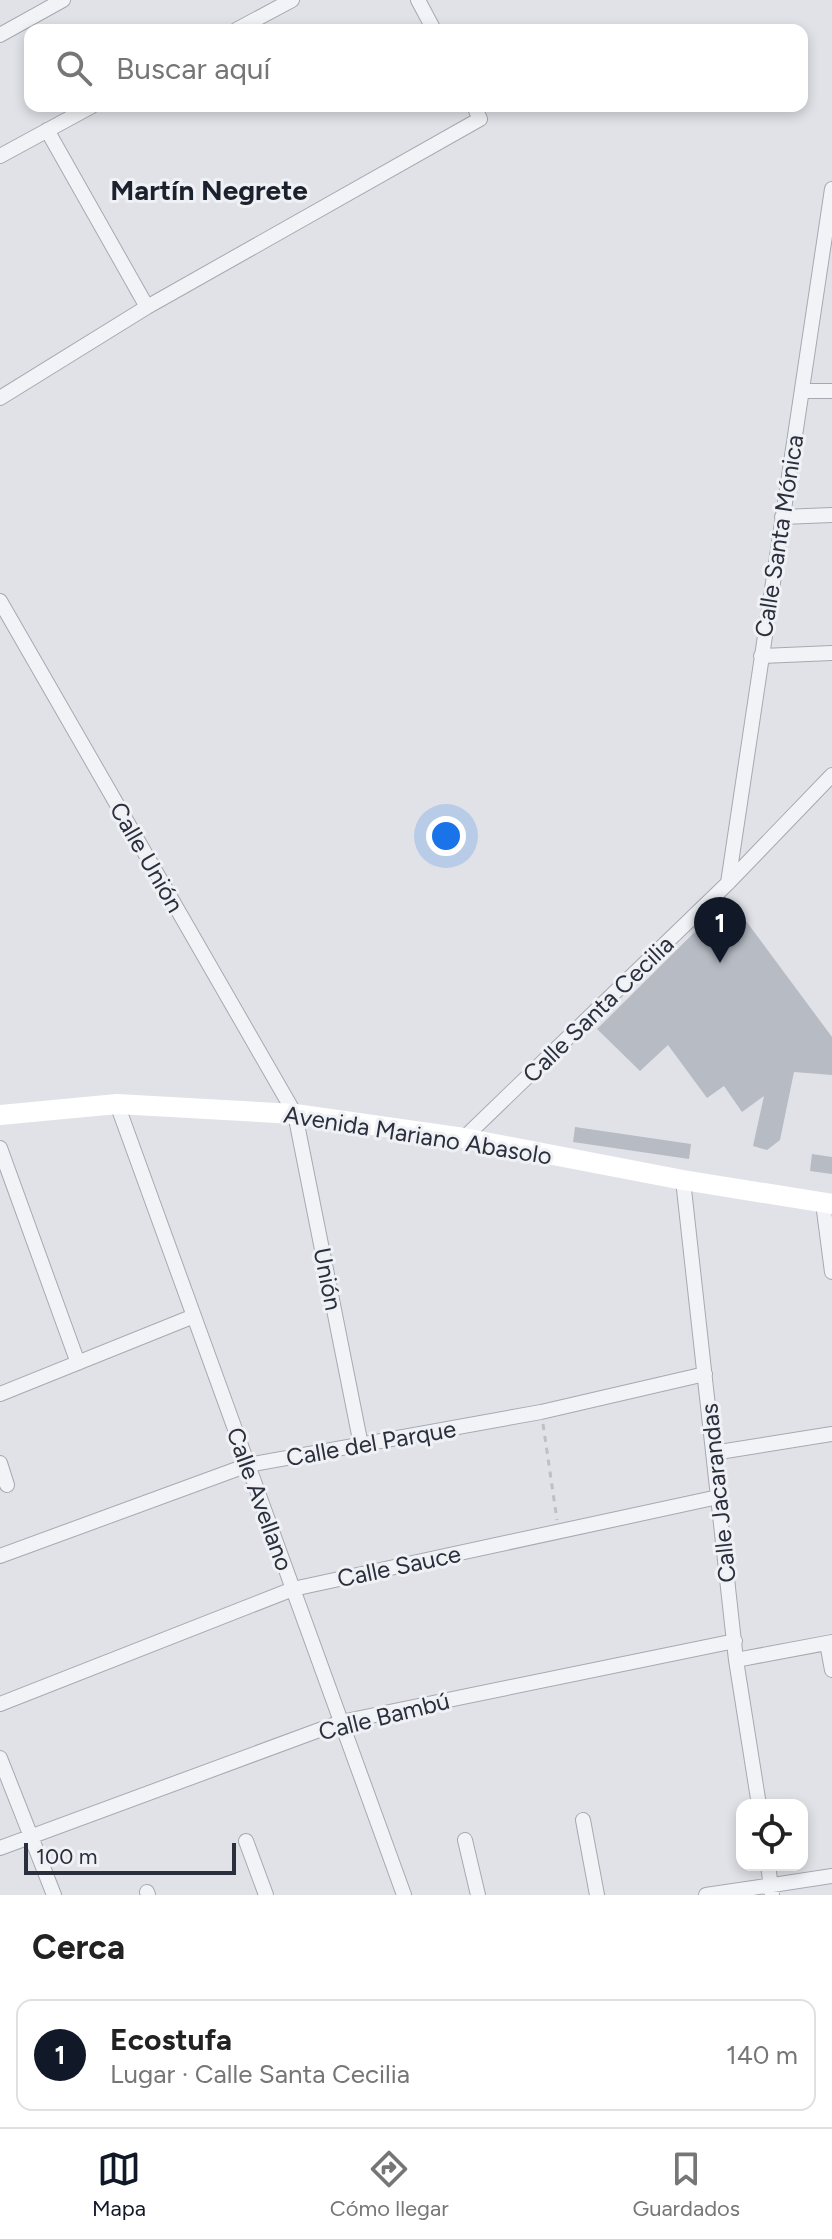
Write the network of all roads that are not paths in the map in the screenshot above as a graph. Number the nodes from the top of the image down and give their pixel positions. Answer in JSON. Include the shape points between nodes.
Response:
{"nodes":[{"id":1,"x":63,"y":0,"type":"edge"},
{"id":2,"x":292,"y":0,"type":"edge"},
{"id":3,"x":418,"y":0,"type":"edge"},
{"id":4,"x":247,"y":24,"type":"edge"},
{"id":5,"x":431,"y":24,"type":"edge"},
{"id":6,"x":0,"y":35,"type":"edge"},
{"id":7,"x":81,"y":112,"type":"edge"},
{"id":8,"x":477,"y":112,"type":"edge"},
{"id":9,"x":47,"y":130,"type":"junction"},
{"id":10,"x":0,"y":156,"type":"edge"},
{"id":11,"x":832,"y":189,"type":"edge"},
{"id":12,"x":826,"y":272,"type":"edge"},
{"id":13,"x":147,"y":307,"type":"junction"},
{"id":14,"x":0,"y":379,"type":"edge"},
{"id":15,"x":802,"y":391,"type":"junction"},
{"id":16,"x":832,"y":391,"type":"edge"},
{"id":17,"x":4,"y":396,"type":"edge"},
{"id":18,"x":832,"y":515,"type":"edge"},
{"id":19,"x":782,"y":517,"type":"junction"},
{"id":20,"x":0,"y":601,"type":"edge"},
{"id":21,"x":832,"y":653,"type":"edge"},
{"id":22,"x":761,"y":656,"type":"junction"},
{"id":23,"x":832,"y":775,"type":"edge"},
{"id":24,"x":728,"y":883,"type":"junction"},
{"id":25,"x":117,"y":1104,"type":"junction"},
{"id":26,"x":295,"y":1114,"type":"junction"},
{"id":27,"x":0,"y":1115,"type":"edge"},
{"id":28,"x":464,"y":1138,"type":"junction"},
{"id":29,"x":0,"y":1148,"type":"edge"},
{"id":30,"x":683,"y":1180,"type":"junction"},
{"id":31,"x":827,"y":1203,"type":"edge"},
{"id":32,"x":832,"y":1272,"type":"edge"},
{"id":33,"x":194,"y":1316,"type":"junction"},
{"id":34,"x":78,"y":1363,"type":"junction"},
{"id":35,"x":705,"y":1374,"type":"junction"},
{"id":36,"x":0,"y":1394,"type":"edge"},
{"id":37,"x":832,"y":1434,"type":"edge"},
{"id":38,"x":361,"y":1445,"type":"junction"},
{"id":39,"x":713,"y":1453,"type":"junction"},
{"id":40,"x":0,"y":1463,"type":"edge"},
{"id":41,"x":248,"y":1465,"type":"junction"},
{"id":42,"x":7,"y":1485,"type":"dead end"},
{"id":43,"x":718,"y":1497,"type":"junction"},
{"id":44,"x":0,"y":1556,"type":"edge"},
{"id":45,"x":293,"y":1589,"type":"junction"},
{"id":46,"x":735,"y":1641,"type":"junction"},
{"id":47,"x":829,"y":1643,"type":"edge"},
{"id":48,"x":736,"y":1660,"type":"junction"},
{"id":49,"x":832,"y":1670,"type":"edge"},
{"id":50,"x":0,"y":1704,"type":"edge"},
{"id":51,"x":341,"y":1722,"type":"junction"},
{"id":52,"x":0,"y":1758,"type":"edge"},
{"id":53,"x":758,"y":1799,"type":"edge"},
{"id":54,"x":583,"y":1820,"type":"dead end"},
{"id":55,"x":30,"y":1837,"type":"junction"},
{"id":56,"x":465,"y":1840,"type":"dead end"},
{"id":57,"x":246,"y":1841,"type":"dead end"},
{"id":58,"x":0,"y":1848,"type":"edge"},
{"id":59,"x":832,"y":1876,"type":"edge"},
{"id":60,"x":772,"y":1890,"type":"edge"},
{"id":61,"x":54,"y":1895,"type":"edge"},
{"id":62,"x":266,"y":1895,"type":"edge"},
{"id":63,"x":404,"y":1895,"type":"edge"},
{"id":64,"x":478,"y":1895,"type":"edge"},
{"id":65,"x":597,"y":1895,"type":"edge"},
{"id":66,"x":706,"y":1895,"type":"edge"}],
"edges":[{"from":1,"to":6,"type":"street"},
{"from":2,"to":4,"type":"street"},
{"from":3,"to":5,"type":"street"},
{"from":7,"to":9,"type":"street"},
{"from":8,"to":13,"type":"street"},
{"from":9,"to":10,"type":"street"},
{"from":9,"to":13,"type":"street"},
{"from":11,"to":12,"type":"street","name":"Calle Santa Mónica"},
{"from":12,"to":15,"type":"street","name":"Calle Santa Mónica"},
{"from":13,"to":17,"type":"street"},
{"from":14,"to":17,"type":"street"},
{"from":15,"to":16,"type":"street"},
{"from":15,"to":19,"type":"street","name":"Calle Santa Mónica"},
{"from":18,"to":19,"type":"street"},
{"from":19,"to":22,"type":"street","name":"Calle Santa Mónica"},
{"from":20,"to":26,"type":"street","name":"Calle Unión"},
{"from":21,"to":22,"type":"street"},
{"from":22,"to":24,"type":"street","name":"Calle Santa Mónica"},
{"from":23,"to":24,"type":"street","name":"Calle Santa Cecilia"},
{"from":24,"to":28,"type":"street","name":"Calle Santa Cecilia"},
{"from":25,"to":26,"type":"street","name":"Avenida Mariano Abasolo"},
{"from":25,"to":27,"type":"street","name":"Avenida Mariano Abasolo"},
{"from":25,"to":33,"type":"street","name":"Calle Avellano"},
{"from":26,"to":28,"type":"street","name":"Avenida Mariano Abasolo"},
{"from":26,"to":38,"type":"street","name":"Unión"},
{"from":28,"to":30,"type":"street","name":"Avenida Mariano Abasolo"},
{"from":29,"to":34,"type":"street"},
{"from":30,"to":31,"type":"street","name":"Avenida Mariano Abasolo"},
{"from":30,"to":35,"type":"street","name":"Calle Jacarandas"},
{"from":31,"to":32,"type":"street"},
{"from":33,"to":34,"type":"street"},
{"from":33,"to":41,"type":"street","name":"Calle Avellano"},
{"from":34,"to":36,"type":"street"},
{"from":35,"to":38,"type":"street","name":"Calle del Parque","via":[[541,1412]]},
{"from":35,"to":39,"type":"street","name":"Calle Jacarandas"},
{"from":37,"to":39,"type":"street"},
{"from":38,"to":41,"type":"street","name":"Calle del Parque"},
{"from":39,"to":43,"type":"street","name":"Calle Jacarandas"},
{"from":40,"to":42,"type":"street"},
{"from":41,"to":44,"type":"street","name":"Calle del Parque"},
{"from":41,"to":45,"type":"street","name":"Calle Avellano"},
{"from":43,"to":45,"type":"street","name":"Calle Sauce"},
{"from":43,"to":46,"type":"street","name":"Calle Jacarandas"},
{"from":45,"to":50,"type":"street","name":"Calle Sauce"},
{"from":45,"to":51,"type":"street","name":"Calle Avellano"},
{"from":46,"to":48,"type":"street","name":"Calle Jacarandas"},
{"from":46,"to":51,"type":"street","name":"Calle Bambú"},
{"from":47,"to":48,"type":"street"},
{"from":47,"to":49,"type":"street"},
{"from":48,"to":53,"type":"street","name":"Calle Jacarandas"},
{"from":51,"to":55,"type":"street","name":"Calle Bambú"},
{"from":51,"to":63,"type":"street","name":"Calle Avellano"},
{"from":52,"to":55,"type":"street"},
{"from":54,"to":65,"type":"street"},
{"from":55,"to":58,"type":"street","name":"Calle Bambú"},
{"from":55,"to":61,"type":"street"},
{"from":56,"to":64,"type":"street"},
{"from":57,"to":62,"type":"street"},
{"from":59,"to":60,"type":"street"},
{"from":60,"to":66,"type":"street"}]}
